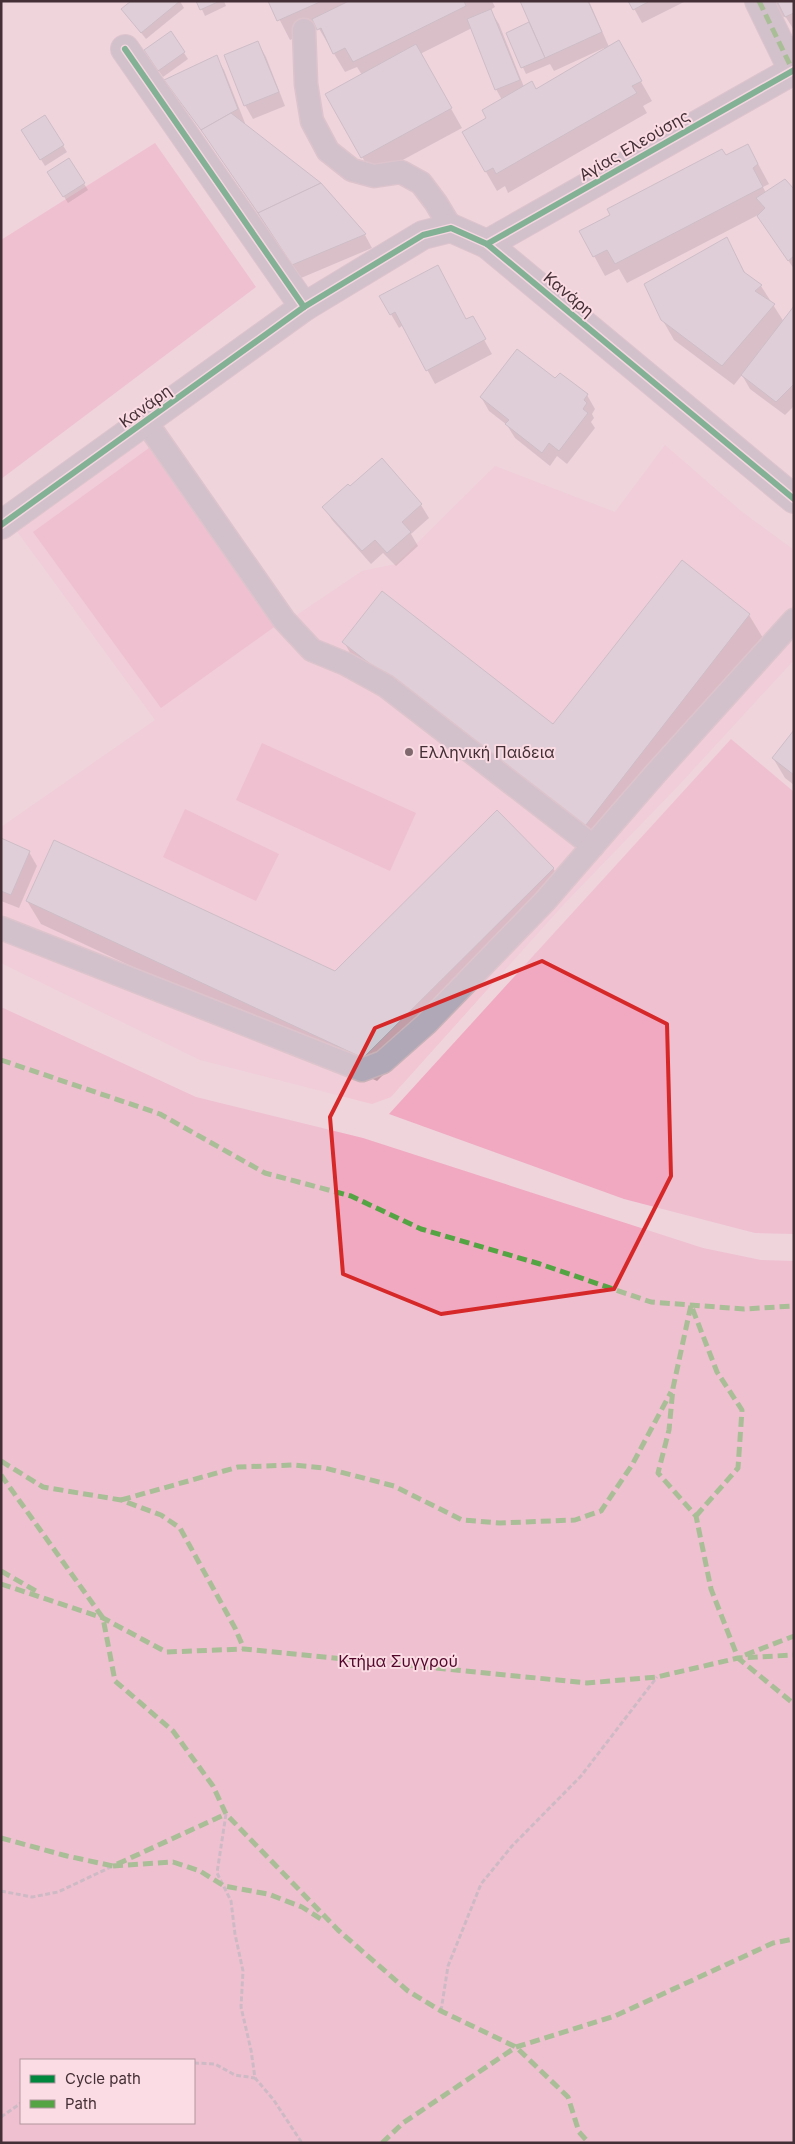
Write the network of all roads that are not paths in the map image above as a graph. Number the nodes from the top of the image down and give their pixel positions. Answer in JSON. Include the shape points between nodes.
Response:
{"nodes":[{"id":1,"x":759,"y":1,"type":"edge"},
{"id":2,"x":304,"y":30,"type":"dead end"},
{"id":3,"x":125,"y":49,"type":"dead end"},
{"id":4,"x":793,"y":71,"type":"edge"},
{"id":5,"x":451,"y":228,"type":"junction"},
{"id":6,"x":488,"y":244,"type":"junction"},
{"id":7,"x":304,"y":307,"type":"junction"},
{"id":8,"x":146,"y":422,"type":"junction"},
{"id":9,"x":794,"y":499,"type":"edge"},
{"id":10,"x":1,"y":526,"type":"edge"},
{"id":11,"x":794,"y":620,"type":"edge"},
{"id":12,"x":593,"y":846,"type":"junction"},
{"id":13,"x":1,"y":928,"type":"edge"}],
"edges":[{"from":1,"to":4,"type":"street"},
{"from":2,"to":5,"type":"lane","via":[[306,84],[312,121],[328,151],[352,170],[374,176],[401,172],[421,184]]},
{"from":3,"to":7,"type":"street"},
{"from":4,"to":6,"type":"street","name":"Αγίας Ελεούσης"},
{"from":5,"to":6,"type":"street","name":"Κανάρη"},
{"from":5,"to":7,"type":"street","name":"Κανάρη","via":[[423,235]]},
{"from":6,"to":9,"type":"street","name":"Κανάρη"},
{"from":7,"to":8,"type":"street","name":"Κανάρη"},
{"from":8,"to":10,"type":"street","name":"Κανάρη"},
{"from":8,"to":12,"type":"lane","via":[[284,620],[312,650],[386,686]]},
{"from":11,"to":12,"type":"lane"},
{"from":12,"to":13,"type":"lane","via":[[546,901],[426,1024],[383,1062],[362,1070]]}]}
